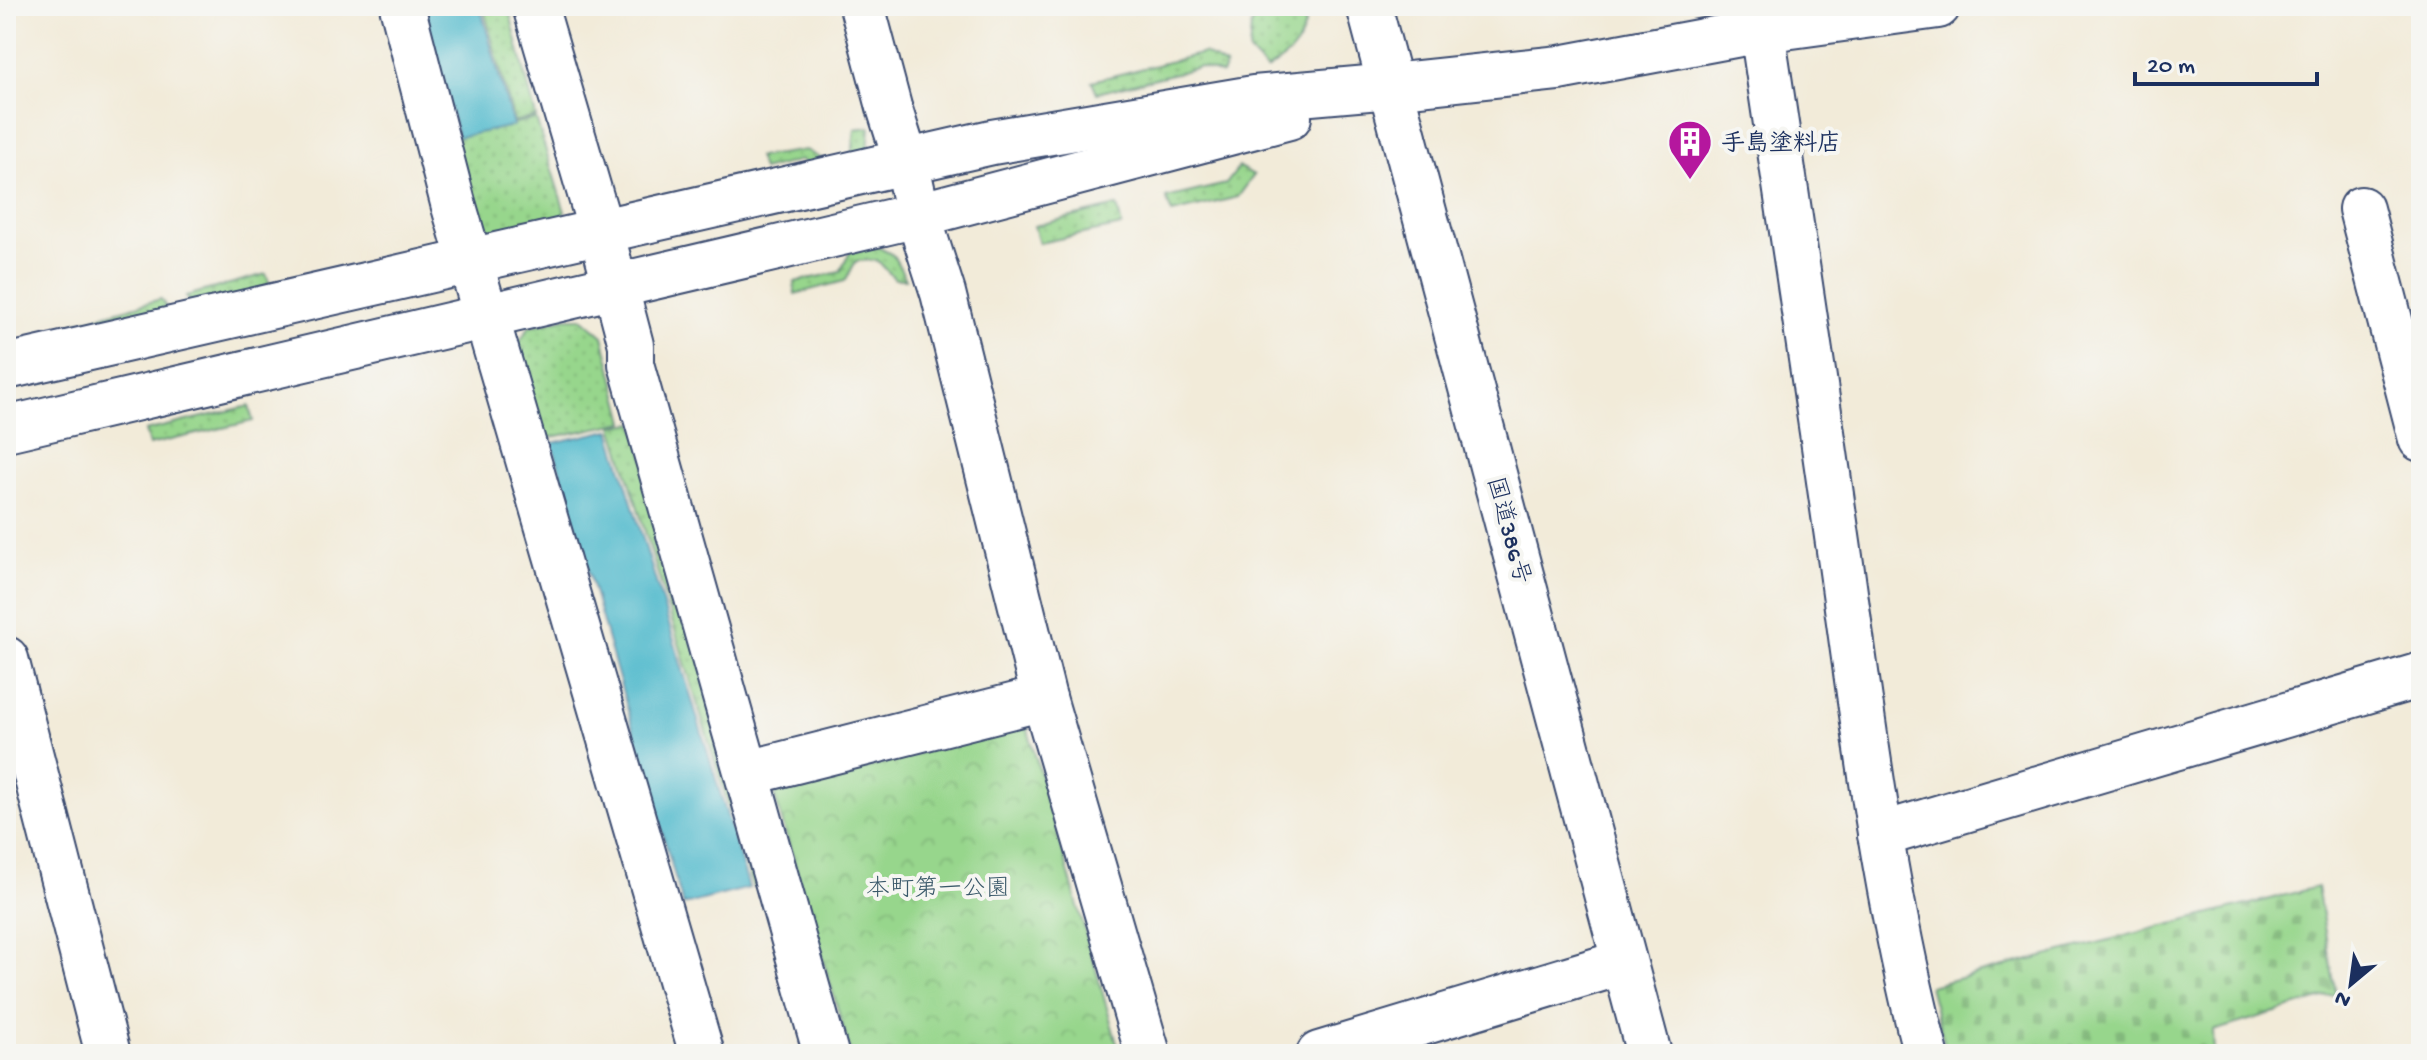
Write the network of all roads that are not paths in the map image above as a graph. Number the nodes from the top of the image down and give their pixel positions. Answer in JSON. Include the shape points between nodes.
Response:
{"nodes":[{"id":1,"x":402,"y":6,"type":"edge"},
{"id":2,"x":535,"y":6,"type":"edge"},
{"id":3,"x":862,"y":6,"type":"edge"},
{"id":4,"x":1369,"y":6,"type":"edge"},
{"id":5,"x":1938,"y":6,"type":"edge"},
{"id":6,"x":1758,"y":18,"type":"edge"},
{"id":7,"x":1391,"y":86,"type":"junction"},
{"id":8,"x":906,"y":161,"type":"junction"},
{"id":9,"x":2361,"y":209,"type":"dead end"},
{"id":10,"x":918,"y":215,"type":"junction"},
{"id":11,"x":601,"y":231,"type":"junction"},
{"id":12,"x":470,"y":261,"type":"junction"},
{"id":13,"x":616,"y":286,"type":"junction"},
{"id":14,"x":486,"y":317,"type":"junction"},
{"id":15,"x":6,"y":367,"type":"edge"},
{"id":16,"x":6,"y":429,"type":"edge"},
{"id":17,"x":2421,"y":439,"type":"edge"},
{"id":18,"x":6,"y":659,"type":"edge"},
{"id":19,"x":2421,"y":675,"type":"edge"},
{"id":20,"x":1044,"y":698,"type":"junction"},
{"id":21,"x":748,"y":773,"type":"junction"},
{"id":22,"x":1880,"y":835,"type":"junction"},
{"id":23,"x":1624,"y":962,"type":"junction"},
{"id":24,"x":108,"y":1054,"type":"edge"},
{"id":25,"x":702,"y":1054,"type":"edge"},
{"id":26,"x":826,"y":1054,"type":"edge"},
{"id":27,"x":1148,"y":1054,"type":"edge"},
{"id":28,"x":1319,"y":1054,"type":"edge"},
{"id":29,"x":1649,"y":1054,"type":"edge"},
{"id":30,"x":1926,"y":1054,"type":"edge"}],
"edges":[{"from":1,"to":12,"type":"main road"},
{"from":2,"to":11,"type":"main road"},
{"from":3,"to":8,"type":"main road"},
{"from":4,"to":7,"type":"main road","name":"国道386号"},
{"from":5,"to":6,"type":"main road"},
{"from":6,"to":7,"type":"main road","via":[[1559,68]]},
{"from":6,"to":22,"type":"main road"},
{"from":7,"to":8,"type":"main road","via":[[1254,98]]},
{"from":7,"to":10,"type":"main road","via":[[1260,126]]},
{"from":7,"to":23,"type":"main road","name":"国道386号"},
{"from":8,"to":10,"type":"main road"},
{"from":8,"to":11,"type":"main road"},
{"from":9,"to":17,"type":"main road"},
{"from":10,"to":13,"type":"main road"},
{"from":10,"to":20,"type":"main road","via":[[943,293]]},
{"from":11,"to":12,"type":"main road"},
{"from":11,"to":13,"type":"main road"},
{"from":12,"to":14,"type":"main road"},
{"from":12,"to":15,"type":"main road"},
{"from":13,"to":14,"type":"main road"},
{"from":13,"to":21,"type":"main road","via":[[631,364]]},
{"from":14,"to":16,"type":"main road"},
{"from":14,"to":25,"type":"main road"},
{"from":18,"to":24,"type":"main road"},
{"from":19,"to":22,"type":"main road"},
{"from":20,"to":21,"type":"main road"},
{"from":20,"to":27,"type":"main road"},
{"from":21,"to":26,"type":"main road"},
{"from":22,"to":30,"type":"main road"},
{"from":23,"to":28,"type":"main road"},
{"from":23,"to":29,"type":"main road","name":"国道386号"}]}
